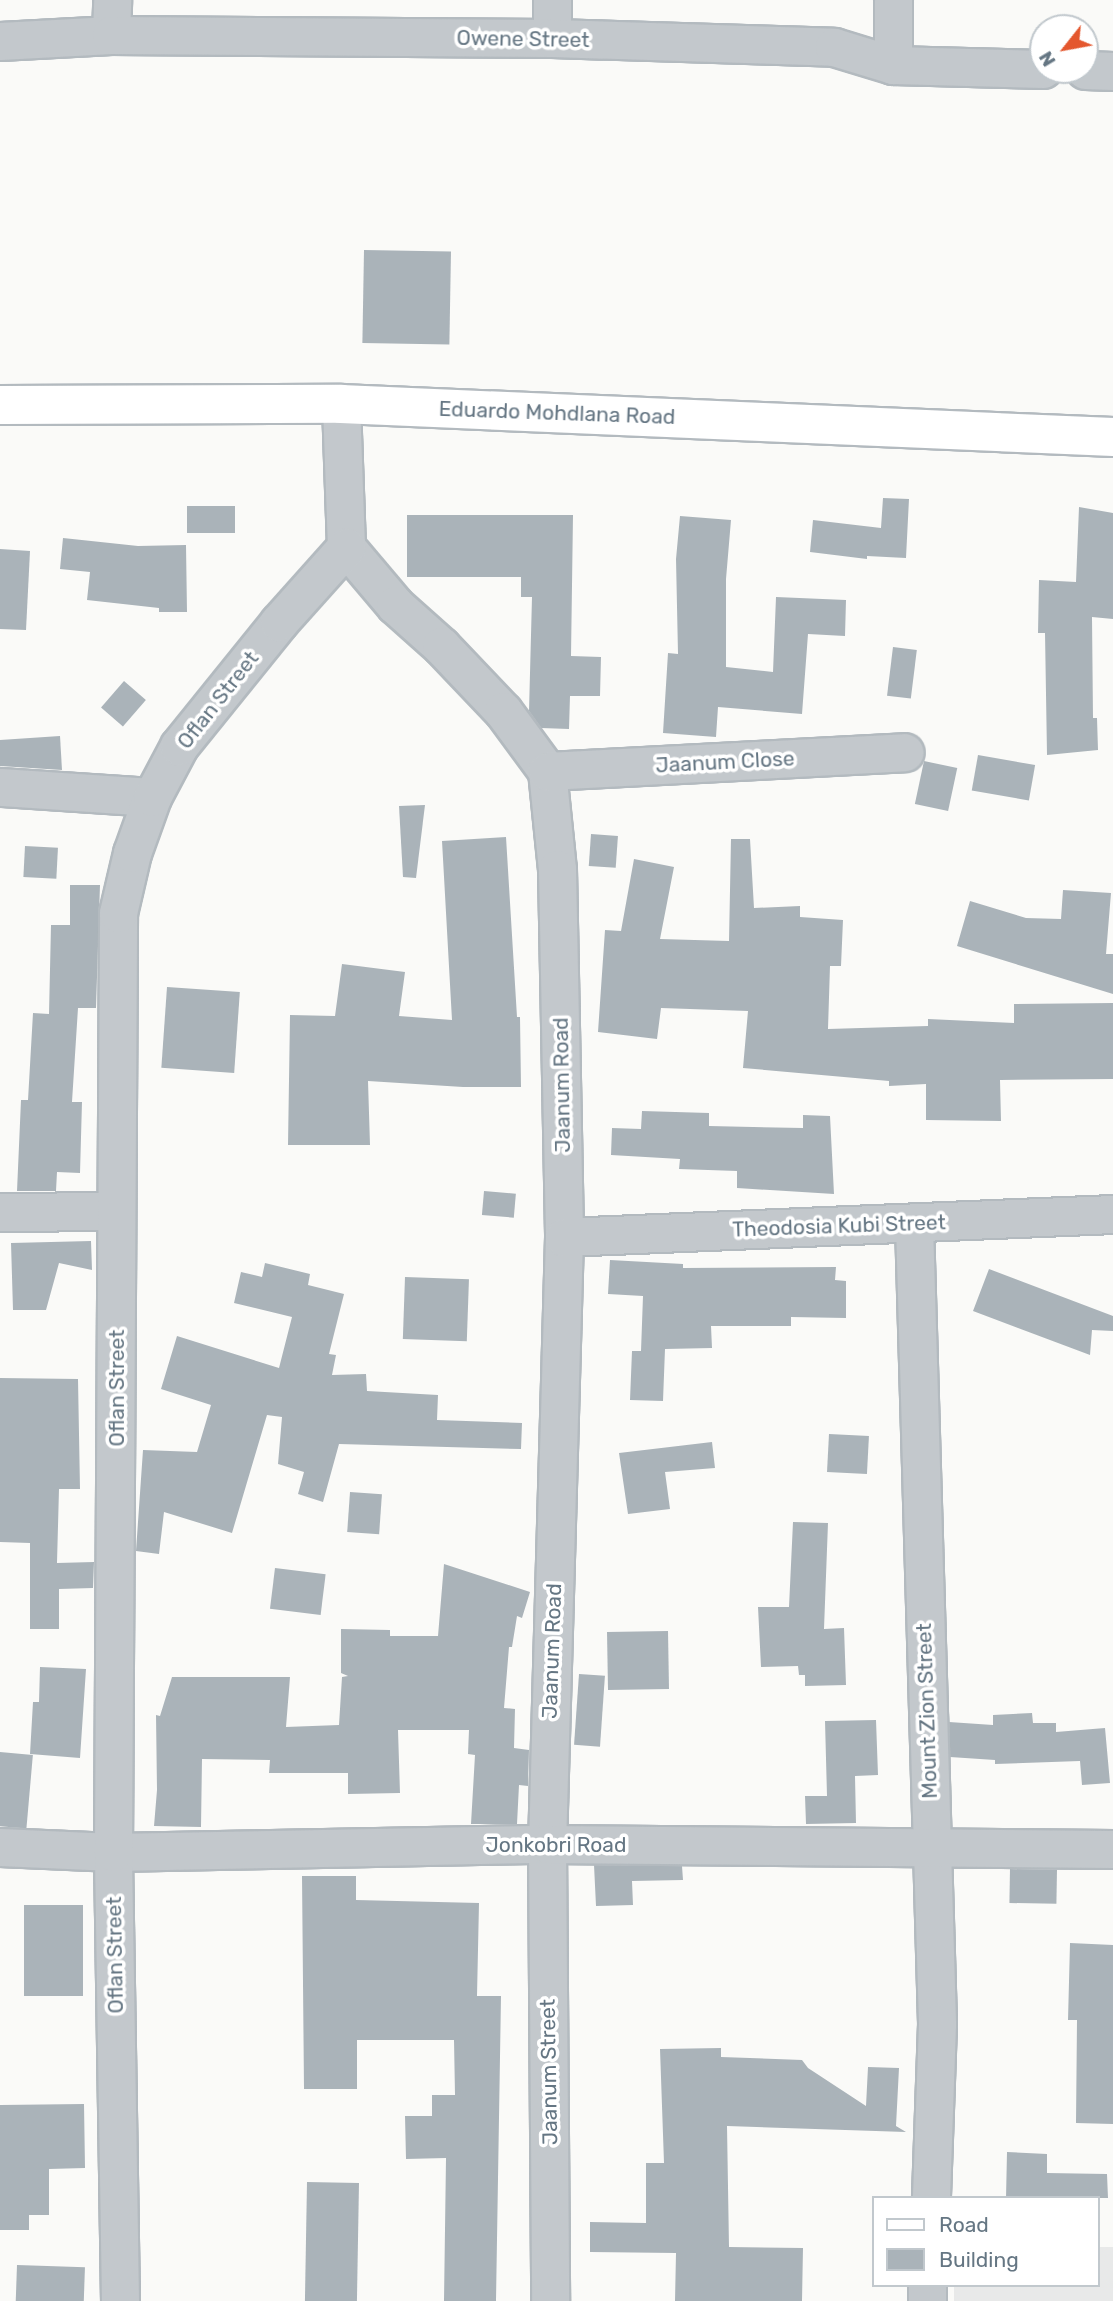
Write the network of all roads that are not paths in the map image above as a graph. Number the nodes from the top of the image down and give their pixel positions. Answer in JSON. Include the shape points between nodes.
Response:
{"nodes":[{"id":1,"x":552,"y":0,"type":"edge"},
{"id":2,"x":893,"y":0,"type":"edge"},
{"id":3,"x":111,"y":18,"type":"edge"},
{"id":4,"x":552,"y":38,"type":"junction"},
{"id":5,"x":0,"y":41,"type":"edge"},
{"id":6,"x":893,"y":65,"type":"junction"},
{"id":7,"x":1029,"y":69,"type":"edge"},
{"id":8,"x":341,"y":404,"type":"junction"},
{"id":9,"x":0,"y":405,"type":"edge"},
{"id":10,"x":1113,"y":437,"type":"edge"},
{"id":11,"x":346,"y":547,"type":"junction"},
{"id":12,"x":904,"y":752,"type":"dead end"},
{"id":13,"x":547,"y":771,"type":"junction"},
{"id":14,"x":0,"y":787,"type":"edge"},
{"id":15,"x":152,"y":797,"type":"junction"},
{"id":16,"x":115,"y":1211,"type":"junction"},
{"id":17,"x":0,"y":1212,"type":"edge"},
{"id":18,"x":1113,"y":1214,"type":"edge"},
{"id":19,"x":914,"y":1224,"type":"junction"},
{"id":20,"x":564,"y":1237,"type":"junction"},
{"id":21,"x":547,"y":1844,"type":"junction"},
{"id":22,"x":930,"y":1845,"type":"junction"},
{"id":23,"x":0,"y":1847,"type":"edge"},
{"id":24,"x":1113,"y":1849,"type":"edge"},
{"id":25,"x":113,"y":1852,"type":"junction"},
{"id":26,"x":931,"y":2196,"type":"edge"},
{"id":27,"x":120,"y":2301,"type":"edge"},
{"id":28,"x":550,"y":2301,"type":"edge"}],
"edges":[{"from":1,"to":4,"type":"street"},
{"from":2,"to":6,"type":"street"},
{"from":3,"to":4,"type":"street","name":"Owene Street"},
{"from":3,"to":5,"type":"street","name":"Owene Street"},
{"from":4,"to":6,"type":"street","name":"Owene Street","via":[[834,47]]},
{"from":6,"to":7,"type":"street","name":"Owene Street"},
{"from":8,"to":9,"type":"main road","name":"Eduardo Mohdlana Road"},
{"from":8,"to":10,"type":"main road","name":"Eduardo Mohdlana Road"},
{"from":8,"to":11,"type":"street"},
{"from":11,"to":13,"type":"street","via":[[395,605],[503,711]]},
{"from":11,"to":15,"type":"street","name":"Oflan Street","via":[[179,746]]},
{"from":12,"to":13,"type":"street","name":"Jaanum Close"},
{"from":13,"to":20,"type":"street","name":"Jaanum Road","via":[[557,869]]},
{"from":14,"to":15,"type":"street"},
{"from":15,"to":16,"type":"street","name":"Oflan Street","via":[[117,913]]},
{"from":16,"to":17,"type":"street"},
{"from":16,"to":25,"type":"street","name":"Oflan Street"},
{"from":18,"to":19,"type":"street","name":"Theodosia Kubi Street"},
{"from":19,"to":20,"type":"street","name":"Theodosia Kubi Street"},
{"from":19,"to":22,"type":"street","name":"Mount Zion Street"},
{"from":20,"to":21,"type":"street","name":"Jaanum Road"},
{"from":21,"to":22,"type":"street","name":"Jonkobri Road"},
{"from":21,"to":25,"type":"street","name":"Jonkobri Road"},
{"from":21,"to":28,"type":"street","name":"Jaanum Street"},
{"from":22,"to":24,"type":"street","name":"Jonkobri Road"},
{"from":22,"to":26,"type":"street","name":"Mount Zion Street","via":[[937,2024]]},
{"from":23,"to":25,"type":"street","name":"Jonkobri Road"},
{"from":25,"to":27,"type":"street","name":"Oflan Street"}]}
